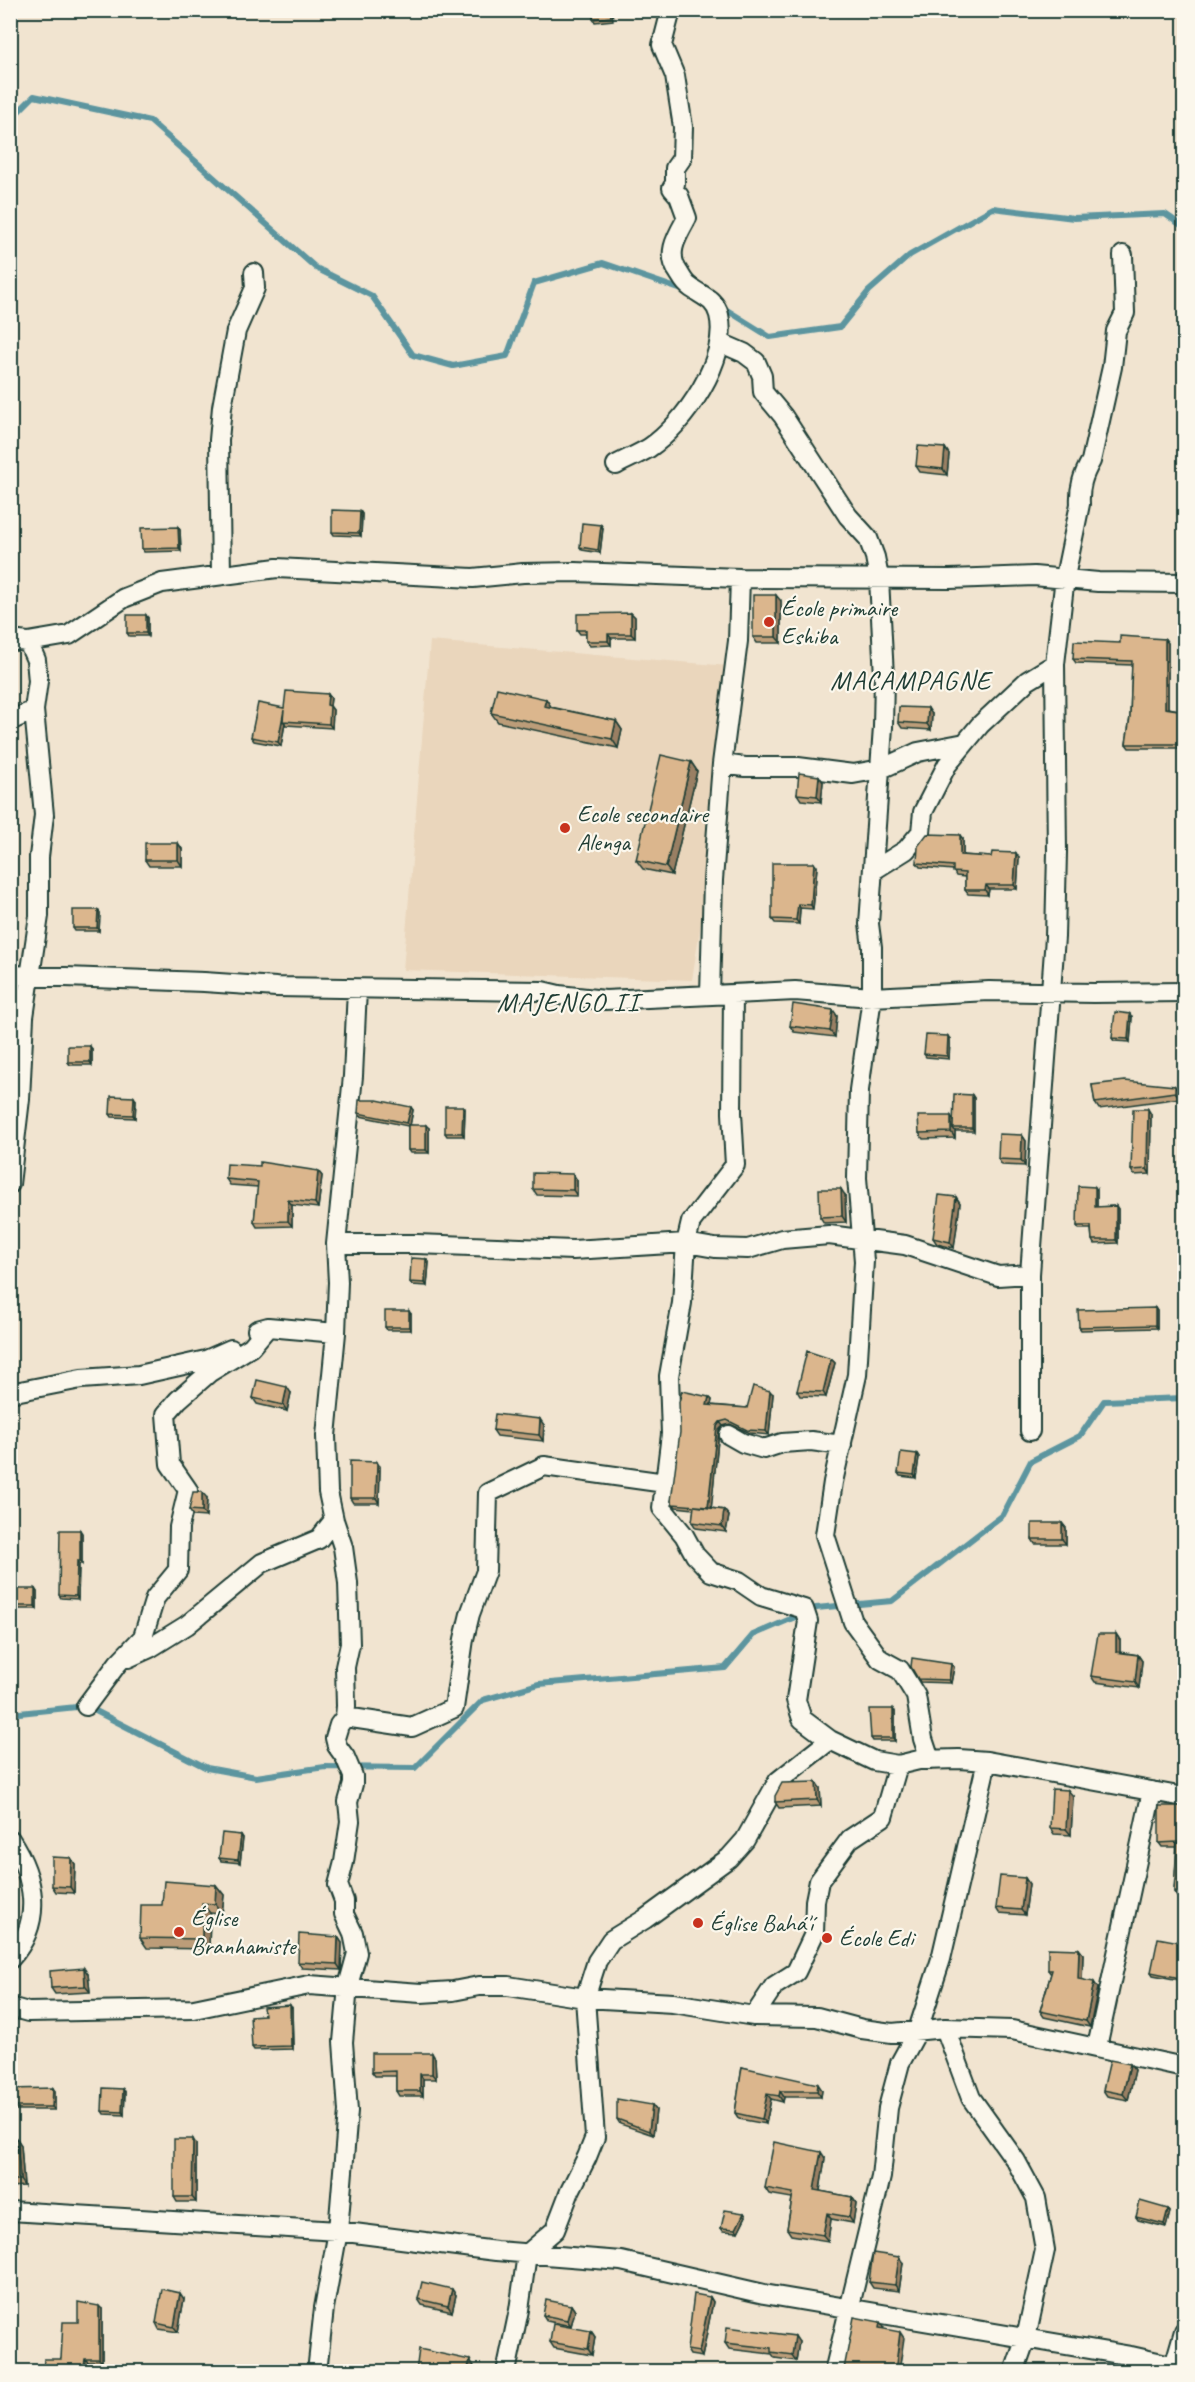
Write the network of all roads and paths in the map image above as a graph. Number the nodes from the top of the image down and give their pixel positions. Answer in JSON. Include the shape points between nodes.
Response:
{"nodes":[{"id":1,"x":671,"y":10,"type":"edge"},
{"id":2,"x":1123,"y":255,"type":"dead end"},
{"id":3,"x":254,"y":273,"type":"dead end"},
{"id":4,"x":721,"y":343,"type":"junction"},
{"id":5,"x":616,"y":465,"type":"dead end"},
{"id":6,"x":221,"y":574,"type":"junction"},
{"id":7,"x":1065,"y":577,"type":"junction"},
{"id":8,"x":740,"y":578,"type":"junction"},
{"id":9,"x":879,"y":578,"type":"junction"},
{"id":10,"x":1185,"y":583,"type":"edge"},
{"id":11,"x":19,"y":641,"type":"edge"},
{"id":12,"x":1055,"y":664,"type":"junction"},
{"id":13,"x":34,"y":710,"type":"junction"},
{"id":14,"x":10,"y":722,"type":"edge"},
{"id":15,"x":965,"y":743,"type":"junction"},
{"id":16,"x":722,"y":764,"type":"junction"},
{"id":17,"x":881,"y":769,"type":"junction"},
{"id":18,"x":874,"y":870,"type":"junction"},
{"id":19,"x":10,"y":975,"type":"edge"},
{"id":20,"x":30,"y":976,"type":"junction"},
{"id":21,"x":357,"y":989,"type":"junction"},
{"id":22,"x":1051,"y":992,"type":"junction"},
{"id":23,"x":1185,"y":992,"type":"edge"},
{"id":24,"x":733,"y":994,"type":"junction"},
{"id":25,"x":710,"y":995,"type":"junction"},
{"id":26,"x":872,"y":997,"type":"junction"},
{"id":27,"x":10,"y":1184,"type":"edge"},
{"id":28,"x":862,"y":1238,"type":"junction"},
{"id":29,"x":686,"y":1243,"type":"junction"},
{"id":30,"x":336,"y":1244,"type":"junction"},
{"id":31,"x":1030,"y":1274,"type":"junction"},
{"id":32,"x":268,"y":1328,"type":"junction"},
{"id":33,"x":336,"y":1333,"type":"junction"},
{"id":34,"x":10,"y":1393,"type":"edge"},
{"id":35,"x":1030,"y":1431,"type":"dead end"},
{"id":36,"x":729,"y":1435,"type":"dead end"},
{"id":37,"x":842,"y":1445,"type":"junction"},
{"id":38,"x":665,"y":1483,"type":"junction"},
{"id":39,"x":334,"y":1520,"type":"junction"},
{"id":40,"x":118,"y":1663,"type":"junction"},
{"id":41,"x":86,"y":1706,"type":"dead end"},
{"id":42,"x":345,"y":1717,"type":"junction"},
{"id":43,"x":830,"y":1740,"type":"junction"},
{"id":44,"x":930,"y":1760,"type":"junction"},
{"id":45,"x":987,"y":1761,"type":"junction"},
{"id":46,"x":898,"y":1765,"type":"junction"},
{"id":47,"x":1152,"y":1791,"type":"junction"},
{"id":48,"x":1185,"y":1797,"type":"edge"},
{"id":49,"x":10,"y":1839,"type":"edge"},
{"id":50,"x":10,"y":1959,"type":"edge"},
{"id":51,"x":348,"y":1986,"type":"junction"},
{"id":52,"x":585,"y":1998,"type":"junction"},
{"id":53,"x":10,"y":2007,"type":"edge"},
{"id":54,"x":754,"y":2016,"type":"junction"},
{"id":55,"x":945,"y":2028,"type":"junction"},
{"id":56,"x":918,"y":2030,"type":"junction"},
{"id":57,"x":1097,"y":2047,"type":"junction"},
{"id":58,"x":1185,"y":2067,"type":"edge"},
{"id":59,"x":10,"y":2211,"type":"edge"},
{"id":60,"x":338,"y":2231,"type":"junction"},
{"id":61,"x":527,"y":2254,"type":"junction"},
{"id":62,"x":850,"y":2310,"type":"junction"},
{"id":63,"x":1185,"y":2331,"type":"edge"},
{"id":64,"x":1026,"y":2338,"type":"junction"},
{"id":65,"x":1180,"y":2367,"type":"edge"},
{"id":66,"x":317,"y":2372,"type":"edge"},
{"id":67,"x":506,"y":2372,"type":"edge"},
{"id":68,"x":834,"y":2372,"type":"edge"},
{"id":69,"x":1014,"y":2372,"type":"edge"}],
"edges":[{"from":1,"to":4,"type":"street","via":[[662,45],[675,76],[683,128],[682,158],[675,168],[672,188],[687,218],[672,247],[672,264],[688,286],[711,300],[719,315]]},
{"from":2,"to":7,"type":"street","via":[[1125,313],[1116,331],[1091,461],[1081,483]]},
{"from":3,"to":6,"type":"street","via":[[255,288],[236,331],[222,407]]},
{"from":4,"to":5,"type":"street","via":[[697,396],[671,429],[649,447]]},
{"from":4,"to":9,"type":"street","via":[[756,362],[763,392],[848,516],[868,538]]},
{"from":6,"to":8,"type":"street","via":[[278,568],[473,578],[575,572]]},
{"from":6,"to":11,"type":"street","via":[[162,582],[124,598],[69,635]]},
{"from":7,"to":9,"type":"street"},
{"from":7,"to":10,"type":"street","via":[[1098,582]]},
{"from":7,"to":12,"type":"street"},
{"from":8,"to":9,"type":"street"},
{"from":8,"to":16,"type":"street","via":[[738,641]]},
{"from":9,"to":17,"type":"street","via":[[884,677]]},
{"from":11,"to":13,"type":"street","via":[[36,660]]},
{"from":12,"to":15,"type":"street","via":[[1027,681]]},
{"from":12,"to":22,"type":"street","via":[[1057,852]]},
{"from":13,"to":14,"type":"street"},
{"from":13,"to":20,"type":"street","via":[[44,815],[39,916]]},
{"from":15,"to":17,"type":"street","via":[[918,753]]},
{"from":15,"to":18,"type":"street","via":[[947,765],[923,812],[921,832],[906,850]]},
{"from":16,"to":17,"type":"street","via":[[798,766],[853,774]]},
{"from":16,"to":25,"type":"street"},
{"from":17,"to":18,"type":"street"},
{"from":18,"to":26,"type":"street","via":[[869,924]]},
{"from":19,"to":20,"type":"street"},
{"from":20,"to":21,"type":"street"},
{"from":20,"to":27,"type":"street"},
{"from":21,"to":25,"type":"street","via":[[542,991],[605,1000]]},
{"from":21,"to":30,"type":"street","via":[[353,1076]]},
{"from":22,"to":23,"type":"street"},
{"from":22,"to":26,"type":"street"},
{"from":22,"to":31,"type":"street"},
{"from":24,"to":25,"type":"street"},
{"from":24,"to":26,"type":"street","via":[[795,991]]},
{"from":24,"to":29,"type":"street","via":[[735,1165],[691,1222]]},
{"from":26,"to":28,"type":"street","via":[[859,1090],[857,1178]]},
{"from":28,"to":29,"type":"street","via":[[829,1235],[782,1239],[748,1249]]},
{"from":28,"to":31,"type":"street","via":[[905,1245],[998,1276]]},
{"from":28,"to":37,"type":"street","via":[[857,1375]]},
{"from":29,"to":30,"type":"street","via":[[573,1250]]},
{"from":29,"to":38,"type":"street","via":[[682,1303],[669,1376],[671,1434]]},
{"from":30,"to":33,"type":"street"},
{"from":31,"to":35,"type":"street"},
{"from":32,"to":33,"type":"street"},
{"from":32,"to":34,"type":"street","via":[[251,1331],[231,1349],[206,1360],[139,1375],[81,1378]]},
{"from":32,"to":40,"type":"street","via":[[251,1347],[210,1372],[166,1414],[170,1464],[188,1490],[179,1527],[178,1570],[155,1598],[143,1636]]},
{"from":33,"to":39,"type":"street","via":[[326,1436],[328,1492]]},
{"from":36,"to":37,"type":"street","via":[[764,1449],[812,1441]]},
{"from":37,"to":44,"type":"street","via":[[825,1535],[854,1622],[880,1659],[900,1670],[916,1696]]},
{"from":38,"to":42,"type":"street","via":[[544,1466],[488,1493],[486,1571],[464,1639],[454,1708],[412,1727]]},
{"from":38,"to":43,"type":"street","via":[[662,1508],[711,1572],[739,1581],[761,1596],[804,1610],[808,1622],[796,1700],[802,1719]]},
{"from":39,"to":40,"type":"street","via":[[319,1539],[262,1563],[187,1625]]},
{"from":39,"to":42,"type":"street","via":[[348,1583],[350,1644],[345,1667]]},
{"from":40,"to":41,"type":"street"},
{"from":42,"to":51,"type":"street","via":[[335,1738],[353,1776],[348,1802],[350,1821],[338,1879],[357,1953]]},
{"from":43,"to":46,"type":"street","via":[[874,1761]]},
{"from":43,"to":52,"type":"street","via":[[778,1781],[745,1840],[729,1858],[610,1940],[597,1961]]},
{"from":44,"to":45,"type":"street"},
{"from":44,"to":46,"type":"street"},
{"from":45,"to":47,"type":"street"},
{"from":45,"to":56,"type":"street","via":[[941,1959]]},
{"from":46,"to":54,"type":"street","via":[[883,1817],[850,1839],[819,1881],[814,1934],[796,1972],[774,1986]]},
{"from":47,"to":48,"type":"street"},
{"from":47,"to":57,"type":"street"},
{"from":49,"to":50,"type":"street","via":[[33,1888],[30,1928]]},
{"from":51,"to":52,"type":"street","via":[[421,1993],[508,1986]]},
{"from":51,"to":53,"type":"street","via":[[309,1985],[194,2009],[28,2012]]},
{"from":51,"to":60,"type":"street","via":[[343,2042],[348,2111]]},
{"from":52,"to":54,"type":"street","via":[[673,2003]]},
{"from":52,"to":61,"type":"street","via":[[595,2137],[555,2230]]},
{"from":54,"to":56,"type":"street","via":[[817,2017],[892,2033]]},
{"from":55,"to":56,"type":"street"},
{"from":55,"to":57,"type":"street","via":[[1012,2030]]},
{"from":55,"to":64,"type":"street","via":[[971,2098],[1036,2198],[1046,2250]]},
{"from":56,"to":62,"type":"street","via":[[900,2063],[888,2108],[881,2176]]},
{"from":57,"to":58,"type":"street"},
{"from":59,"to":60,"type":"street"},
{"from":60,"to":61,"type":"street"},
{"from":60,"to":66,"type":"street"},
{"from":61,"to":62,"type":"street","via":[[621,2261]]},
{"from":61,"to":67,"type":"street"},
{"from":62,"to":64,"type":"street"},
{"from":62,"to":68,"type":"street"},
{"from":63,"to":65,"type":"street"},
{"from":64,"to":65,"type":"street"},
{"from":64,"to":69,"type":"street"}]}
